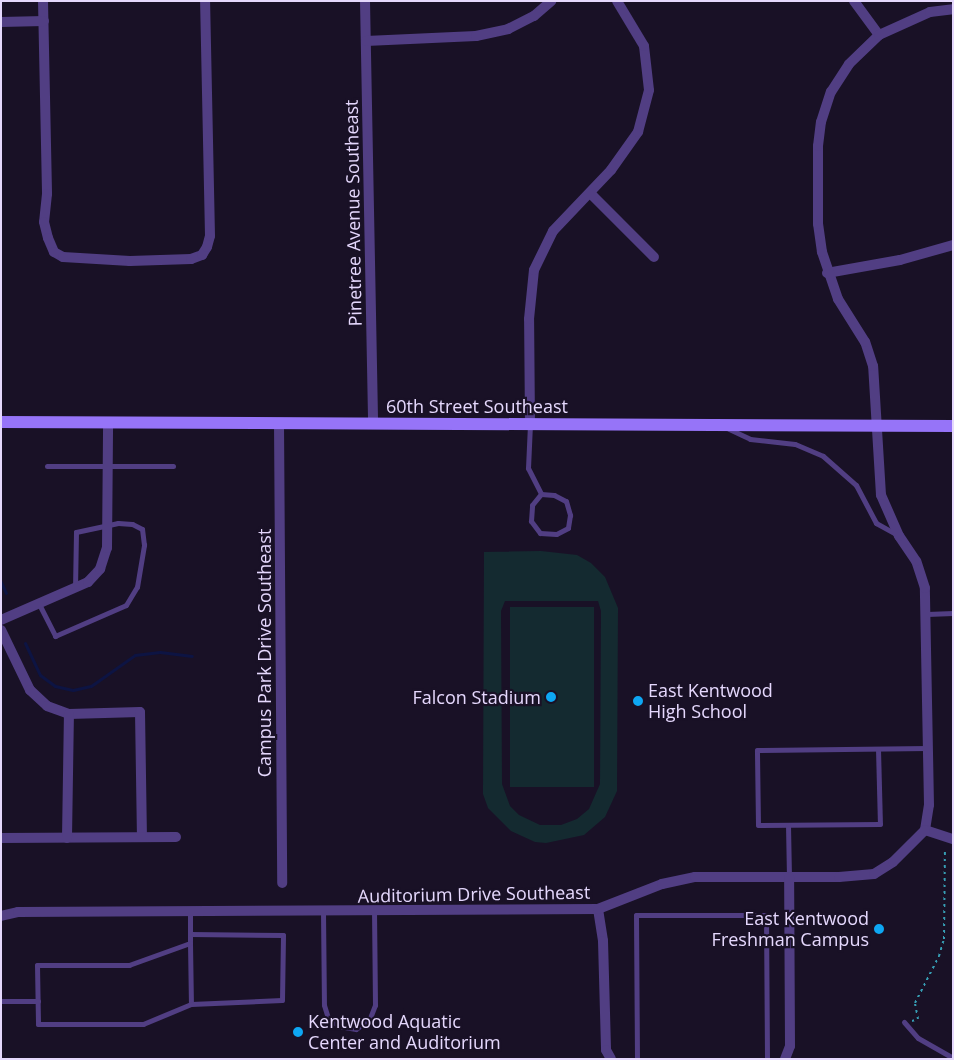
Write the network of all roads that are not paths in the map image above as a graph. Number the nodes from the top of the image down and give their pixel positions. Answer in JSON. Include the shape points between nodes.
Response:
{"nodes":[{"id":1,"x":43,"y":1,"type":"edge"},
{"id":2,"x":205,"y":1,"type":"edge"},
{"id":3,"x":365,"y":1,"type":"edge"},
{"id":4,"x":551,"y":1,"type":"edge"},
{"id":5,"x":617,"y":1,"type":"edge"},
{"id":6,"x":854,"y":1,"type":"edge"},
{"id":7,"x":953,"y":9,"type":"edge"},
{"id":8,"x":44,"y":21,"type":"junction"},
{"id":9,"x":1,"y":22,"type":"edge"},
{"id":10,"x":879,"y":36,"type":"junction"},
{"id":11,"x":366,"y":41,"type":"junction"},
{"id":12,"x":590,"y":194,"type":"junction"},
{"id":13,"x":953,"y":245,"type":"edge"},
{"id":14,"x":654,"y":257,"type":"dead end"},
{"id":15,"x":827,"y":273,"type":"junction"},
{"id":16,"x":1,"y":422,"type":"edge"},
{"id":17,"x":108,"y":423,"type":"junction"},
{"id":18,"x":279,"y":423,"type":"junction"},
{"id":19,"x":373,"y":424,"type":"junction"},
{"id":20,"x":530,"y":424,"type":"junction"},
{"id":21,"x":722,"y":425,"type":"junction"},
{"id":22,"x":876,"y":426,"type":"junction"},
{"id":23,"x":953,"y":426,"type":"edge"},
{"id":24,"x":47,"y":466,"type":"dead end"},
{"id":25,"x":173,"y":466,"type":"dead end"},
{"id":26,"x":108,"y":467,"type":"junction"},
{"id":27,"x":541,"y":494,"type":"junction"},
{"id":28,"x":108,"y":528,"type":"junction"},
{"id":29,"x":899,"y":536,"type":"junction"},
{"id":30,"x":75,"y":588,"type":"junction"},
{"id":31,"x":39,"y":604,"type":"junction"},
{"id":32,"x":953,"y":613,"type":"edge"},
{"id":33,"x":927,"y":614,"type":"junction"},
{"id":34,"x":1,"y":620,"type":"edge"},
{"id":35,"x":1,"y":630,"type":"edge"},
{"id":36,"x":69,"y":714,"type":"junction"},
{"id":37,"x":928,"y":748,"type":"junction"},
{"id":38,"x":878,"y":749,"type":"junction"},
{"id":39,"x":788,"y":825,"type":"junction"},
{"id":40,"x":926,"y":830,"type":"junction"},
{"id":41,"x":142,"y":837,"type":"junction"},
{"id":42,"x":176,"y":837,"type":"dead end"},
{"id":43,"x":1,"y":838,"type":"edge"},
{"id":44,"x":67,"y":838,"type":"junction"},
{"id":45,"x":950,"y":838,"type":"edge"},
{"id":46,"x":789,"y":878,"type":"junction"},
{"id":47,"x":282,"y":883,"type":"dead end"},
{"id":48,"x":598,"y":909,"type":"junction"},
{"id":49,"x":190,"y":912,"type":"junction"},
{"id":50,"x":323,"y":912,"type":"junction"},
{"id":51,"x":374,"y":912,"type":"junction"},
{"id":52,"x":1,"y":916,"type":"edge"},
{"id":53,"x":190,"y":934,"type":"junction"},
{"id":54,"x":190,"y":944,"type":"junction"},
{"id":55,"x":1,"y":1000,"type":"edge"},
{"id":56,"x":38,"y":1001,"type":"junction"},
{"id":57,"x":191,"y":1004,"type":"junction"},
{"id":58,"x":904,"y":1022,"type":"dead end"},
{"id":59,"x":953,"y":1058,"type":"edge"},
{"id":60,"x":611,"y":1059,"type":"edge"},
{"id":61,"x":637,"y":1059,"type":"edge"},
{"id":62,"x":767,"y":1059,"type":"edge"},
{"id":63,"x":785,"y":1059,"type":"edge"}],
"edges":[{"from":1,"to":8,"type":"street"},
{"from":2,"to":8,"type":"street","via":[[210,236],[202,255],[191,259],[130,261],[63,257],[54,252],[44,222],[47,194]]},
{"from":3,"to":11,"type":"street","name":"Pinetree Avenue Southeast"},
{"from":4,"to":11,"type":"street","via":[[534,16],[508,29],[476,36]]},
{"from":5,"to":12,"type":"street","via":[[644,46],[649,90],[638,132]]},
{"from":6,"to":10,"type":"street"},
{"from":7,"to":10,"type":"street","via":[[930,12]]},
{"from":8,"to":9,"type":"street"},
{"from":10,"to":15,"type":"street","via":[[849,64],[831,92],[821,122],[818,224]]},
{"from":11,"to":19,"type":"street","name":"Pinetree Avenue Southeast"},
{"from":12,"to":14,"type":"street"},
{"from":12,"to":20,"type":"street","via":[[553,231],[534,270],[529,319]]},
{"from":13,"to":15,"type":"street","via":[[900,260]]},
{"from":15,"to":22,"type":"street","via":[[865,342],[873,366]]},
{"from":16,"to":17,"type":"main road","name":"60th Street Southeast"},
{"from":17,"to":18,"type":"main road","name":"60th Street Southeast"},
{"from":17,"to":26,"type":"street"},
{"from":18,"to":19,"type":"main road","name":"60th Street Southeast"},
{"from":18,"to":47,"type":"street","name":"Campus Park Drive Southeast"},
{"from":19,"to":20,"type":"main road","name":"60th Street Southeast"},
{"from":20,"to":21,"type":"main road","name":"60th Street Southeast"},
{"from":20,"to":27,"type":"lane","via":[[528,468]]},
{"from":21,"to":22,"type":"main road","name":"60th Street Southeast"},
{"from":21,"to":29,"type":"lane","via":[[750,439],[795,444],[823,456],[856,485],[876,523]]},
{"from":22,"to":23,"type":"main road","name":"60th Street Southeast"},
{"from":22,"to":29,"type":"street","via":[[882,495]]},
{"from":24,"to":26,"type":"lane"},
{"from":25,"to":26,"type":"lane"},
{"from":26,"to":28,"type":"street"},
{"from":27,"to":27,"type":"lane","via":[[554,495],[566,502],[570,515],[568,528],[556,534],[540,532],[531,521],[532,505]]},
{"from":28,"to":30,"type":"street","via":[[107,548],[100,569],[88,582]]},
{"from":28,"to":30,"type":"lane","via":[[76,532]]},
{"from":28,"to":31,"type":"lane","via":[[118,523],[132,524],[142,529],[144,537],[137,587],[126,604],[55,636]]},
{"from":29,"to":33,"type":"street","via":[[916,561],[925,588]]},
{"from":30,"to":31,"type":"street"},
{"from":31,"to":34,"type":"street"},
{"from":32,"to":33,"type":"lane"},
{"from":33,"to":37,"type":"street"},
{"from":35,"to":36,"type":"street","via":[[30,690],[47,706]]},
{"from":36,"to":41,"type":"street","via":[[140,712]]},
{"from":36,"to":44,"type":"street"},
{"from":37,"to":38,"type":"lane"},
{"from":37,"to":40,"type":"street"},
{"from":38,"to":39,"type":"lane","via":[[880,824]]},
{"from":38,"to":39,"type":"lane","via":[[757,750],[758,825]]},
{"from":39,"to":46,"type":"lane"},
{"from":40,"to":45,"type":"street"},
{"from":40,"to":46,"type":"street","name":"Auditorium Drive Southeast","via":[[893,862],[874,874]]},
{"from":41,"to":42,"type":"street"},
{"from":41,"to":44,"type":"street"},
{"from":43,"to":44,"type":"street"},
{"from":46,"to":48,"type":"street","name":"Auditorium Drive Southeast","via":[[694,877],[662,884]]},
{"from":46,"to":63,"type":"street","via":[[790,1046]]},
{"from":48,"to":51,"type":"street","name":"Auditorium Drive Southeast"},
{"from":48,"to":60,"type":"street","via":[[603,941],[606,1050]]},
{"from":49,"to":50,"type":"street","name":"Auditorium Drive Southeast"},
{"from":49,"to":52,"type":"street","name":"Auditorium Drive Southeast","via":[[18,912]]},
{"from":49,"to":53,"type":"lane"},
{"from":50,"to":51,"type":"street","name":"Auditorium Drive Southeast"},
{"from":50,"to":51,"type":"lane","via":[[324,1004],[328,1018],[340,1026],[356,1029],[370,1018],[375,1005]]},
{"from":53,"to":54,"type":"lane"},
{"from":53,"to":57,"type":"lane","via":[[283,935],[282,1000]]},
{"from":54,"to":56,"type":"lane","via":[[128,965],[37,965]]},
{"from":54,"to":57,"type":"lane"},
{"from":55,"to":56,"type":"lane"},
{"from":56,"to":57,"type":"lane","via":[[38,1024],[143,1024]]},
{"from":58,"to":59,"type":"lane","via":[[918,1038]]},
{"from":61,"to":62,"type":"lane","via":[[636,915],[766,915]]}]}
